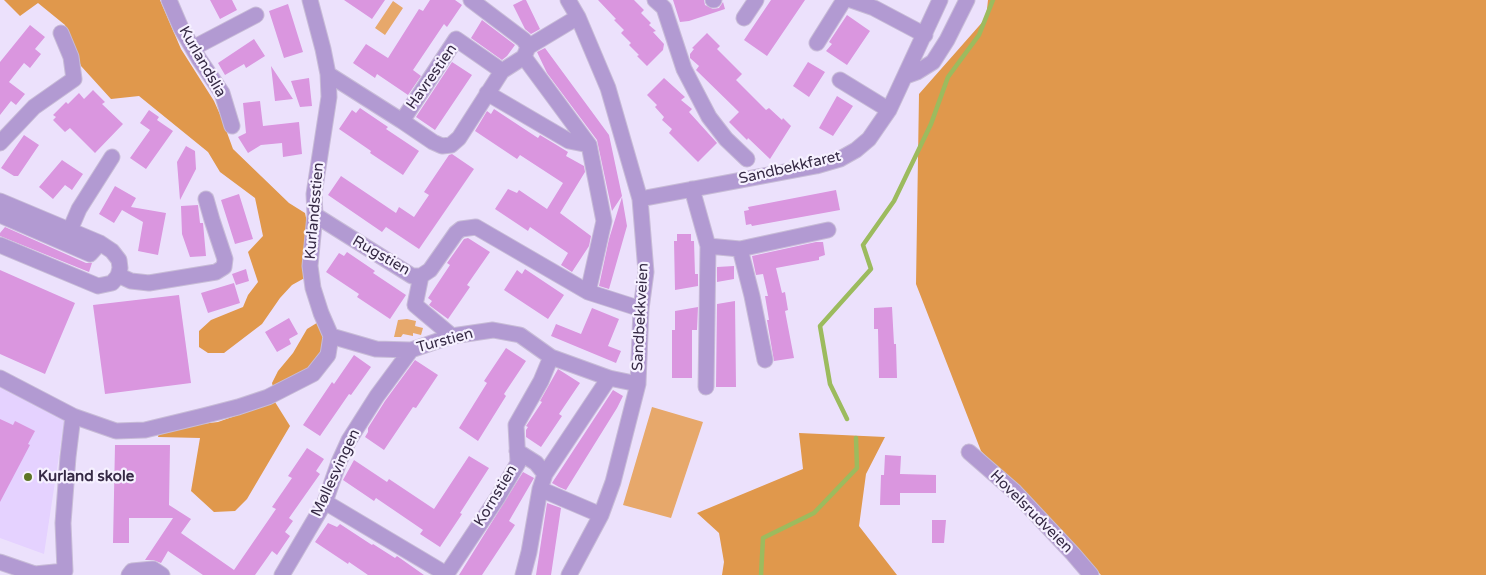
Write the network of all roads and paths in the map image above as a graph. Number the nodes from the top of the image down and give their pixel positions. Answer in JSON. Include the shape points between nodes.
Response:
{"nodes":[{"id":1,"x":169,"y":0,"type":"edge"},
{"id":2,"x":310,"y":0,"type":"edge"},
{"id":3,"x":471,"y":0,"type":"edge"},
{"id":4,"x":568,"y":0,"type":"edge"},
{"id":5,"x":655,"y":0,"type":"edge"},
{"id":6,"x":756,"y":0,"type":"edge"},
{"id":7,"x":844,"y":0,"type":"edge"},
{"id":8,"x":851,"y":0,"type":"edge"},
{"id":9,"x":940,"y":0,"type":"edge"},
{"id":10,"x":967,"y":0,"type":"edge"},
{"id":11,"x":256,"y":15,"type":"dead end"},
{"id":12,"x":578,"y":17,"type":"junction"},
{"id":13,"x":744,"y":18,"type":"dead end"},
{"id":14,"x":61,"y":33,"type":"dead end"},
{"id":15,"x":925,"y":35,"type":"junction"},
{"id":16,"x":818,"y":43,"type":"dead end"},
{"id":17,"x":193,"y":48,"type":"junction"},
{"id":18,"x":526,"y":52,"type":"junction"},
{"id":19,"x":502,"y":71,"type":"junction"},
{"id":20,"x":328,"y":74,"type":"junction"},
{"id":21,"x":906,"y":76,"type":"junction"},
{"id":22,"x":840,"y":80,"type":"dead end"},
{"id":23,"x":485,"y":97,"type":"junction"},
{"id":24,"x":890,"y":110,"type":"junction"},
{"id":25,"x":402,"y":121,"type":"junction"},
{"id":26,"x":232,"y":126,"type":"dead end"},
{"id":27,"x":0,"y":143,"type":"edge"},
{"id":28,"x":589,"y":145,"type":"junction"},
{"id":29,"x":112,"y":157,"type":"dead end"},
{"id":30,"x":747,"y":159,"type":"dead end"},
{"id":31,"x":692,"y":189,"type":"junction"},
{"id":32,"x":206,"y":199,"type":"dead end"},
{"id":33,"x":640,"y":199,"type":"junction"},
{"id":34,"x":0,"y":201,"type":"edge"},
{"id":35,"x":315,"y":215,"type":"junction"},
{"id":36,"x":0,"y":216,"type":"edge"},
{"id":37,"x":70,"y":230,"type":"junction"},
{"id":38,"x":828,"y":230,"type":"dead end"},
{"id":39,"x":100,"y":243,"type":"junction"},
{"id":40,"x":0,"y":245,"type":"edge"},
{"id":41,"x":708,"y":246,"type":"junction"},
{"id":42,"x":740,"y":249,"type":"junction"},
{"id":43,"x":118,"y":275,"type":"junction"},
{"id":44,"x":421,"y":276,"type":"junction"},
{"id":45,"x":588,"y":292,"type":"junction"},
{"id":46,"x":641,"y":310,"type":"junction"},
{"id":47,"x":331,"y":336,"type":"junction"},
{"id":48,"x":452,"y":336,"type":"junction"},
{"id":49,"x":411,"y":350,"type":"junction"},
{"id":50,"x":551,"y":357,"type":"junction"},
{"id":51,"x":765,"y":360,"type":"dead end"},
{"id":52,"x":0,"y":378,"type":"edge"},
{"id":53,"x":609,"y":378,"type":"junction"},
{"id":54,"x":638,"y":384,"type":"junction"},
{"id":55,"x":706,"y":386,"type":"dead end"},
{"id":56,"x":73,"y":416,"type":"junction"},
{"id":57,"x":517,"y":451,"type":"junction"},
{"id":58,"x":969,"y":452,"type":"dead end"},
{"id":59,"x":542,"y":482,"type":"junction"},
{"id":60,"x":325,"y":502,"type":"junction"},
{"id":61,"x":601,"y":515,"type":"junction"},
{"id":62,"x":0,"y":562,"type":"edge"},
{"id":63,"x":157,"y":572,"type":"edge"},
{"id":64,"x":64,"y":574,"type":"edge"},
{"id":65,"x":446,"y":574,"type":"edge"},
{"id":66,"x":35,"y":575,"type":"edge"},
{"id":67,"x":129,"y":575,"type":"edge"},
{"id":68,"x":282,"y":575,"type":"edge"},
{"id":69,"x":523,"y":575,"type":"edge"},
{"id":70,"x":569,"y":575,"type":"edge"},
{"id":71,"x":1090,"y":575,"type":"edge"}],
"edges":[{"from":1,"to":17,"type":"street","name":"Kurlandslia"},
{"from":2,"to":20,"type":"street","name":"Kurlandsstien"},
{"from":3,"to":18,"type":"street","via":[[524,40]]},
{"from":4,"to":12,"type":"street","name":"Sandbekkveien"},
{"from":5,"to":30,"type":"street","via":[[664,8],[684,69],[709,117]]},
{"from":6,"to":13,"type":"street"},
{"from":7,"to":16,"type":"street"},
{"from":8,"to":15,"type":"street","via":[[874,8]]},
{"from":9,"to":15,"type":"street","name":"Sandbekkfaret"},
{"from":10,"to":21,"type":"street","via":[[933,62]]},
{"from":11,"to":17,"type":"street"},
{"from":12,"to":18,"type":"street"},
{"from":12,"to":33,"type":"street","name":"Sandbekkveien","via":[[608,88]]},
{"from":14,"to":27,"type":"street","via":[[74,79],[34,107]]},
{"from":15,"to":21,"type":"street","name":"Sandbekkfaret"},
{"from":17,"to":26,"type":"street","name":"Kurlandslia","via":[[222,93]]},
{"from":18,"to":19,"type":"street"},
{"from":18,"to":28,"type":"street"},
{"from":19,"to":23,"type":"street"},
{"from":19,"to":25,"type":"street","name":"Havrestien","via":[[456,39]]},
{"from":20,"to":25,"type":"street","name":"Havrestien"},
{"from":20,"to":35,"type":"street","name":"Kurlandsstien","via":[[329,97],[314,194]]},
{"from":21,"to":24,"type":"street","name":"Sandbekkfaret"},
{"from":22,"to":24,"type":"street"},
{"from":23,"to":25,"type":"street","name":"Havrestien","via":[[451,145],[433,142]]},
{"from":23,"to":28,"type":"street","via":[[569,141]]},
{"from":24,"to":31,"type":"street","name":"Sandbekkfaret","via":[[869,139],[840,159]]},
{"from":28,"to":45,"type":"street","via":[[604,221]]},
{"from":29,"to":37,"type":"street","via":[[79,209]]},
{"from":31,"to":33,"type":"street","name":"Sandbekkfaret"},
{"from":31,"to":41,"type":"street"},
{"from":32,"to":43,"type":"street","via":[[225,259],[224,267],[216,272],[149,283],[131,281]]},
{"from":33,"to":46,"type":"street","name":"Sandbekkveien","via":[[646,272]]},
{"from":34,"to":37,"type":"street"},
{"from":35,"to":44,"type":"street","name":"Rugstien","via":[[403,271]]},
{"from":35,"to":47,"type":"street","name":"Kurlandsstien","via":[[310,266],[313,288]]},
{"from":36,"to":39,"type":"street","via":[[90,254]]},
{"from":37,"to":39,"type":"street"},
{"from":38,"to":42,"type":"street"},
{"from":39,"to":43,"type":"street","via":[[119,260]]},
{"from":40,"to":43,"type":"street","via":[[98,286],[112,283]]},
{"from":41,"to":42,"type":"street"},
{"from":41,"to":55,"type":"street"},
{"from":42,"to":51,"type":"street"},
{"from":44,"to":45,"type":"street","name":"Rugstien","via":[[430,270],[456,233],[476,227]]},
{"from":44,"to":48,"type":"street","via":[[415,305]]},
{"from":45,"to":46,"type":"street","name":"Rugstien"},
{"from":46,"to":54,"type":"street","name":"Sandbekkveien"},
{"from":47,"to":49,"type":"street","name":"Turstien","via":[[376,349]]},
{"from":47,"to":56,"type":"street","via":[[328,355],[314,374],[268,397],[238,407],[145,430],[116,431]]},
{"from":48,"to":49,"type":"street","name":"Turstien"},
{"from":48,"to":50,"type":"street","name":"Turstien","via":[[493,330],[520,335]]},
{"from":49,"to":60,"type":"street","name":"Møllesvingen","via":[[348,440]]},
{"from":50,"to":53,"type":"street","name":"Turstien"},
{"from":50,"to":57,"type":"street","name":"Kornstien","via":[[516,425]]},
{"from":52,"to":56,"type":"street"},
{"from":53,"to":54,"type":"street","name":"Turstien"},
{"from":53,"to":59,"type":"street"},
{"from":54,"to":61,"type":"street","name":"Sandbekkveien","via":[[613,482]]},
{"from":56,"to":64,"type":"street","via":[[63,523]]},
{"from":57,"to":59,"type":"street","via":[[536,463]]},
{"from":57,"to":65,"type":"street","name":"Kornstien","via":[[518,463]]},
{"from":58,"to":71,"type":"street","name":"Hovelsrudveien","via":[[1015,492]]},
{"from":59,"to":61,"type":"street"},
{"from":59,"to":69,"type":"street"},
{"from":60,"to":65,"type":"street"},
{"from":60,"to":68,"type":"street","name":"Møllesvingen"},
{"from":61,"to":70,"type":"street","name":"Sandbekkveien"},
{"from":62,"to":66,"type":"street"},
{"from":63,"to":67,"type":"street","via":[[132,572]]},
{"from":64,"to":66,"type":"street"}]}
